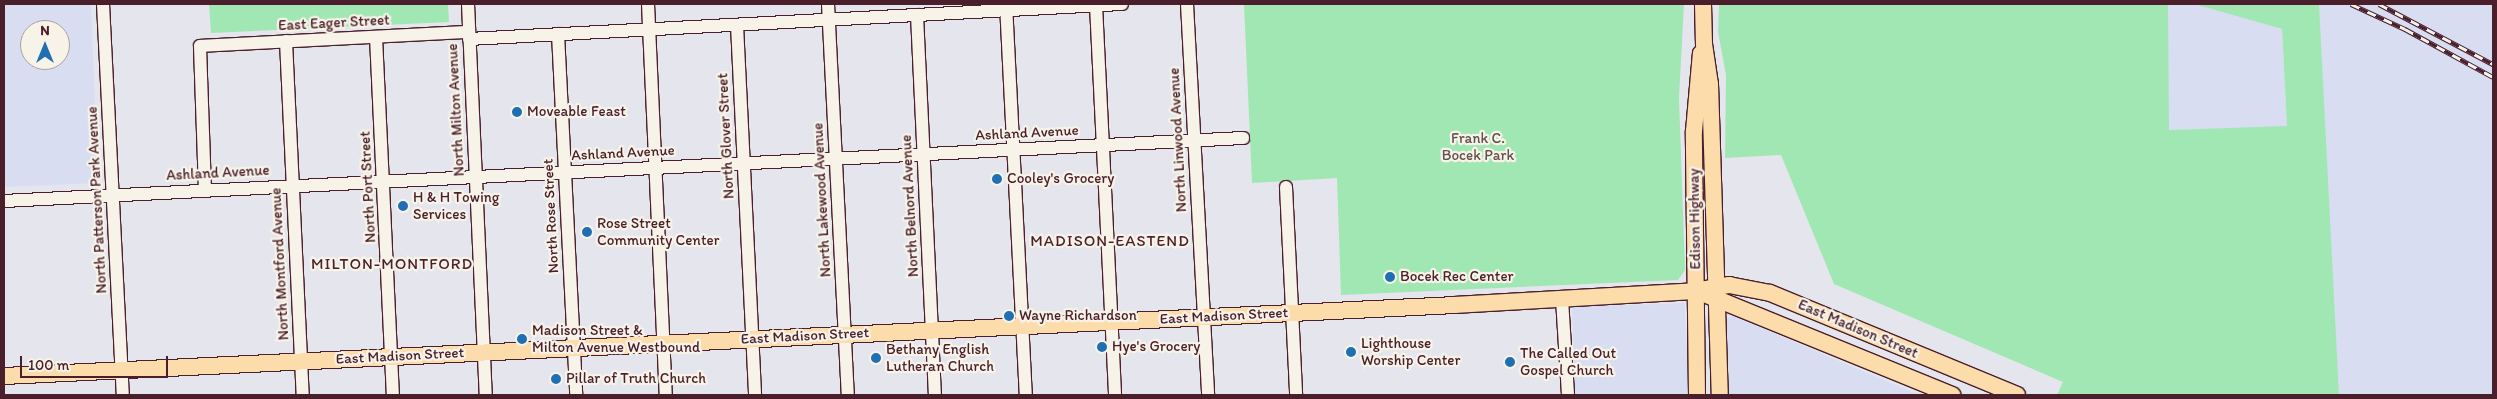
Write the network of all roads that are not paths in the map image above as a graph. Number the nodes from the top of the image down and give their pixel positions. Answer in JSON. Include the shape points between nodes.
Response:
{"nodes":[{"id":1,"x":103,"y":4,"type":"edge"},
{"id":2,"x":468,"y":4,"type":"edge"},
{"id":3,"x":648,"y":4,"type":"edge"},
{"id":4,"x":828,"y":4,"type":"edge"},
{"id":5,"x":1122,"y":4,"type":"edge"},
{"id":6,"x":1187,"y":4,"type":"edge"},
{"id":7,"x":1703,"y":4,"type":"edge"},
{"id":8,"x":1096,"y":5,"type":"junction"},
{"id":9,"x":1006,"y":7,"type":"edge"},
{"id":10,"x":917,"y":15,"type":"junction"},
{"id":11,"x":829,"y":20,"type":"junction"},
{"id":12,"x":737,"y":25,"type":"junction"},
{"id":13,"x":649,"y":29,"type":"junction"},
{"id":14,"x":558,"y":34,"type":"junction"},
{"id":15,"x":469,"y":36,"type":"junction"},
{"id":16,"x":376,"y":37,"type":"junction"},
{"id":17,"x":286,"y":42,"type":"junction"},
{"id":18,"x":1704,"y":44,"type":"junction"},
{"id":19,"x":1243,"y":138,"type":"dead end"},
{"id":20,"x":1194,"y":141,"type":"junction"},
{"id":21,"x":1103,"y":145,"type":"junction"},
{"id":22,"x":1014,"y":150,"type":"junction"},
{"id":23,"x":924,"y":154,"type":"junction"},
{"id":24,"x":836,"y":159,"type":"junction"},
{"id":25,"x":744,"y":163,"type":"junction"},
{"id":26,"x":656,"y":168,"type":"junction"},
{"id":27,"x":565,"y":172,"type":"junction"},
{"id":28,"x":476,"y":177,"type":"junction"},
{"id":29,"x":384,"y":181,"type":"junction"},
{"id":30,"x":293,"y":186,"type":"junction"},
{"id":31,"x":1286,"y":187,"type":"dead end"},
{"id":32,"x":205,"y":190,"type":"junction"},
{"id":33,"x":113,"y":195,"type":"junction"},
{"id":34,"x":4,"y":201,"type":"edge"},
{"id":35,"x":1696,"y":291,"type":"junction"},
{"id":36,"x":1716,"y":292,"type":"junction"},
{"id":37,"x":1562,"y":298,"type":"junction"},
{"id":38,"x":1291,"y":312,"type":"junction"},
{"id":39,"x":1203,"y":317,"type":"junction"},
{"id":40,"x":1111,"y":321,"type":"junction"},
{"id":41,"x":1022,"y":325,"type":"junction"},
{"id":42,"x":933,"y":330,"type":"junction"},
{"id":43,"x":845,"y":334,"type":"junction"},
{"id":44,"x":752,"y":339,"type":"junction"},
{"id":45,"x":663,"y":343,"type":"junction"},
{"id":46,"x":573,"y":348,"type":"junction"},
{"id":47,"x":484,"y":352,"type":"junction"},
{"id":48,"x":391,"y":357,"type":"junction"},
{"id":49,"x":301,"y":361,"type":"junction"},
{"id":50,"x":122,"y":370,"type":"junction"},
{"id":51,"x":4,"y":376,"type":"edge"},
{"id":52,"x":123,"y":395,"type":"edge"},
{"id":53,"x":303,"y":395,"type":"edge"},
{"id":54,"x":393,"y":395,"type":"edge"},
{"id":55,"x":486,"y":395,"type":"edge"},
{"id":56,"x":576,"y":395,"type":"edge"},
{"id":57,"x":666,"y":395,"type":"edge"},
{"id":58,"x":755,"y":395,"type":"edge"},
{"id":59,"x":848,"y":395,"type":"edge"},
{"id":60,"x":935,"y":395,"type":"edge"},
{"id":61,"x":1026,"y":395,"type":"edge"},
{"id":62,"x":1115,"y":395,"type":"edge"},
{"id":63,"x":1208,"y":395,"type":"edge"},
{"id":64,"x":1296,"y":395,"type":"edge"},
{"id":65,"x":1568,"y":395,"type":"edge"},
{"id":66,"x":1697,"y":395,"type":"edge"},
{"id":67,"x":1720,"y":395,"type":"edge"},
{"id":68,"x":1952,"y":395,"type":"edge"},
{"id":69,"x":2017,"y":395,"type":"edge"}],
"edges":[{"from":1,"to":33,"type":"street","name":"North Patterson Park Avenue"},
{"from":2,"to":15,"type":"street","name":"North Milton Avenue"},
{"from":3,"to":13,"type":"street"},
{"from":4,"to":11,"type":"street","name":"North Lakewood Avenue"},
{"from":5,"to":8,"type":"street","name":"East Eager Street"},
{"from":6,"to":20,"type":"street","name":"North Linwood Avenue"},
{"from":7,"to":18,"type":"main road","name":"Edison Highway"},
{"from":8,"to":9,"type":"street","name":"East Eager Street"},
{"from":8,"to":21,"type":"street"},
{"from":9,"to":10,"type":"street","name":"East Eager Street"},
{"from":9,"to":22,"type":"street"},
{"from":10,"to":11,"type":"street","name":"East Eager Street"},
{"from":10,"to":23,"type":"street","name":"North Belnord Avenue"},
{"from":11,"to":12,"type":"street","name":"East Eager Street"},
{"from":11,"to":24,"type":"street","name":"North Lakewood Avenue"},
{"from":12,"to":13,"type":"street","name":"East Eager Street"},
{"from":12,"to":25,"type":"street","name":"North Glover Street"},
{"from":13,"to":14,"type":"street","name":"East Eager Street"},
{"from":13,"to":26,"type":"street"},
{"from":14,"to":15,"type":"street","name":"East Eager Street"},
{"from":14,"to":27,"type":"street","name":"North Rose Street"},
{"from":15,"to":16,"type":"street","name":"East Eager Street"},
{"from":15,"to":28,"type":"street","name":"North Milton Avenue"},
{"from":16,"to":17,"type":"street","name":"East Eager Street"},
{"from":16,"to":29,"type":"street","name":"North Port Street"},
{"from":17,"to":30,"type":"street","name":"North Montford Avenue"},
{"from":17,"to":32,"type":"street","name":"East Eager Street","via":[[200,46]]},
{"from":18,"to":35,"type":"main road","name":"Edison Highway","via":[[1698,66],[1694,130]]},
{"from":18,"to":36,"type":"main road","name":"Edison Highway","via":[[1710,84]]},
{"from":19,"to":20,"type":"street","name":"Ashland Avenue"},
{"from":20,"to":21,"type":"street","name":"Ashland Avenue"},
{"from":20,"to":39,"type":"street","name":"North Linwood Avenue"},
{"from":21,"to":22,"type":"street","name":"Ashland Avenue"},
{"from":21,"to":40,"type":"street"},
{"from":22,"to":23,"type":"street","name":"Ashland Avenue"},
{"from":22,"to":41,"type":"street"},
{"from":23,"to":24,"type":"street","name":"Ashland Avenue"},
{"from":23,"to":42,"type":"street","name":"North Belnord Avenue"},
{"from":24,"to":25,"type":"street","name":"Ashland Avenue"},
{"from":24,"to":43,"type":"street","name":"North Lakewood Avenue"},
{"from":25,"to":26,"type":"street","name":"Ashland Avenue"},
{"from":25,"to":44,"type":"street","name":"North Glover Street"},
{"from":26,"to":27,"type":"street","name":"Ashland Avenue"},
{"from":26,"to":45,"type":"street"},
{"from":27,"to":28,"type":"street","name":"Ashland Avenue"},
{"from":27,"to":46,"type":"street","name":"North Rose Street"},
{"from":28,"to":29,"type":"street","name":"Ashland Avenue"},
{"from":28,"to":47,"type":"street","name":"North Milton Avenue"},
{"from":29,"to":30,"type":"street","name":"Ashland Avenue"},
{"from":29,"to":48,"type":"street","name":"North Port Street"},
{"from":30,"to":32,"type":"street","name":"Ashland Avenue"},
{"from":30,"to":49,"type":"street","name":"North Montford Avenue"},
{"from":31,"to":38,"type":"street"},
{"from":32,"to":33,"type":"street","name":"Ashland Avenue"},
{"from":33,"to":34,"type":"street","name":"Ashland Avenue"},
{"from":33,"to":50,"type":"street","name":"North Patterson Park Avenue"},
{"from":35,"to":36,"type":"main road","name":"East Madison Street"},
{"from":35,"to":37,"type":"main road","name":"East Madison Street"},
{"from":35,"to":66,"type":"main road","name":"Edison Highway"},
{"from":36,"to":67,"type":"main road","name":"Edison Highway"},
{"from":36,"to":68,"type":"main road","name":"East Madison Street"},
{"from":36,"to":69,"type":"main road","name":"East Madison Street","via":[[1742,286],[1770,293]]},
{"from":37,"to":38,"type":"main road","name":"East Madison Street"},
{"from":37,"to":65,"type":"street"},
{"from":38,"to":39,"type":"main road","name":"East Madison Street"},
{"from":38,"to":64,"type":"street"},
{"from":39,"to":40,"type":"main road","name":"East Madison Street"},
{"from":39,"to":63,"type":"street","name":"North Linwood Avenue"},
{"from":40,"to":41,"type":"main road","name":"East Madison Street"},
{"from":40,"to":62,"type":"street"},
{"from":41,"to":42,"type":"main road","name":"East Madison Street"},
{"from":41,"to":61,"type":"street"},
{"from":42,"to":43,"type":"main road","name":"East Madison Street"},
{"from":42,"to":60,"type":"street","name":"North Belnord Avenue"},
{"from":43,"to":44,"type":"main road","name":"East Madison Street"},
{"from":43,"to":59,"type":"street","name":"North Lakewood Avenue"},
{"from":44,"to":45,"type":"main road","name":"East Madison Street"},
{"from":44,"to":58,"type":"street","name":"North Glover Street"},
{"from":45,"to":46,"type":"main road","name":"East Madison Street"},
{"from":45,"to":57,"type":"street"},
{"from":46,"to":47,"type":"main road","name":"East Madison Street"},
{"from":46,"to":56,"type":"street","name":"North Rose Street"},
{"from":47,"to":48,"type":"main road","name":"East Madison Street"},
{"from":47,"to":55,"type":"street","name":"North Milton Avenue"},
{"from":48,"to":49,"type":"main road","name":"East Madison Street"},
{"from":48,"to":54,"type":"street","name":"North Port Street"},
{"from":49,"to":50,"type":"main road","name":"East Madison Street"},
{"from":49,"to":53,"type":"street","name":"North Montford Avenue"},
{"from":50,"to":51,"type":"main road","name":"East Madison Street"},
{"from":50,"to":52,"type":"street","name":"North Patterson Park Avenue"}]}
